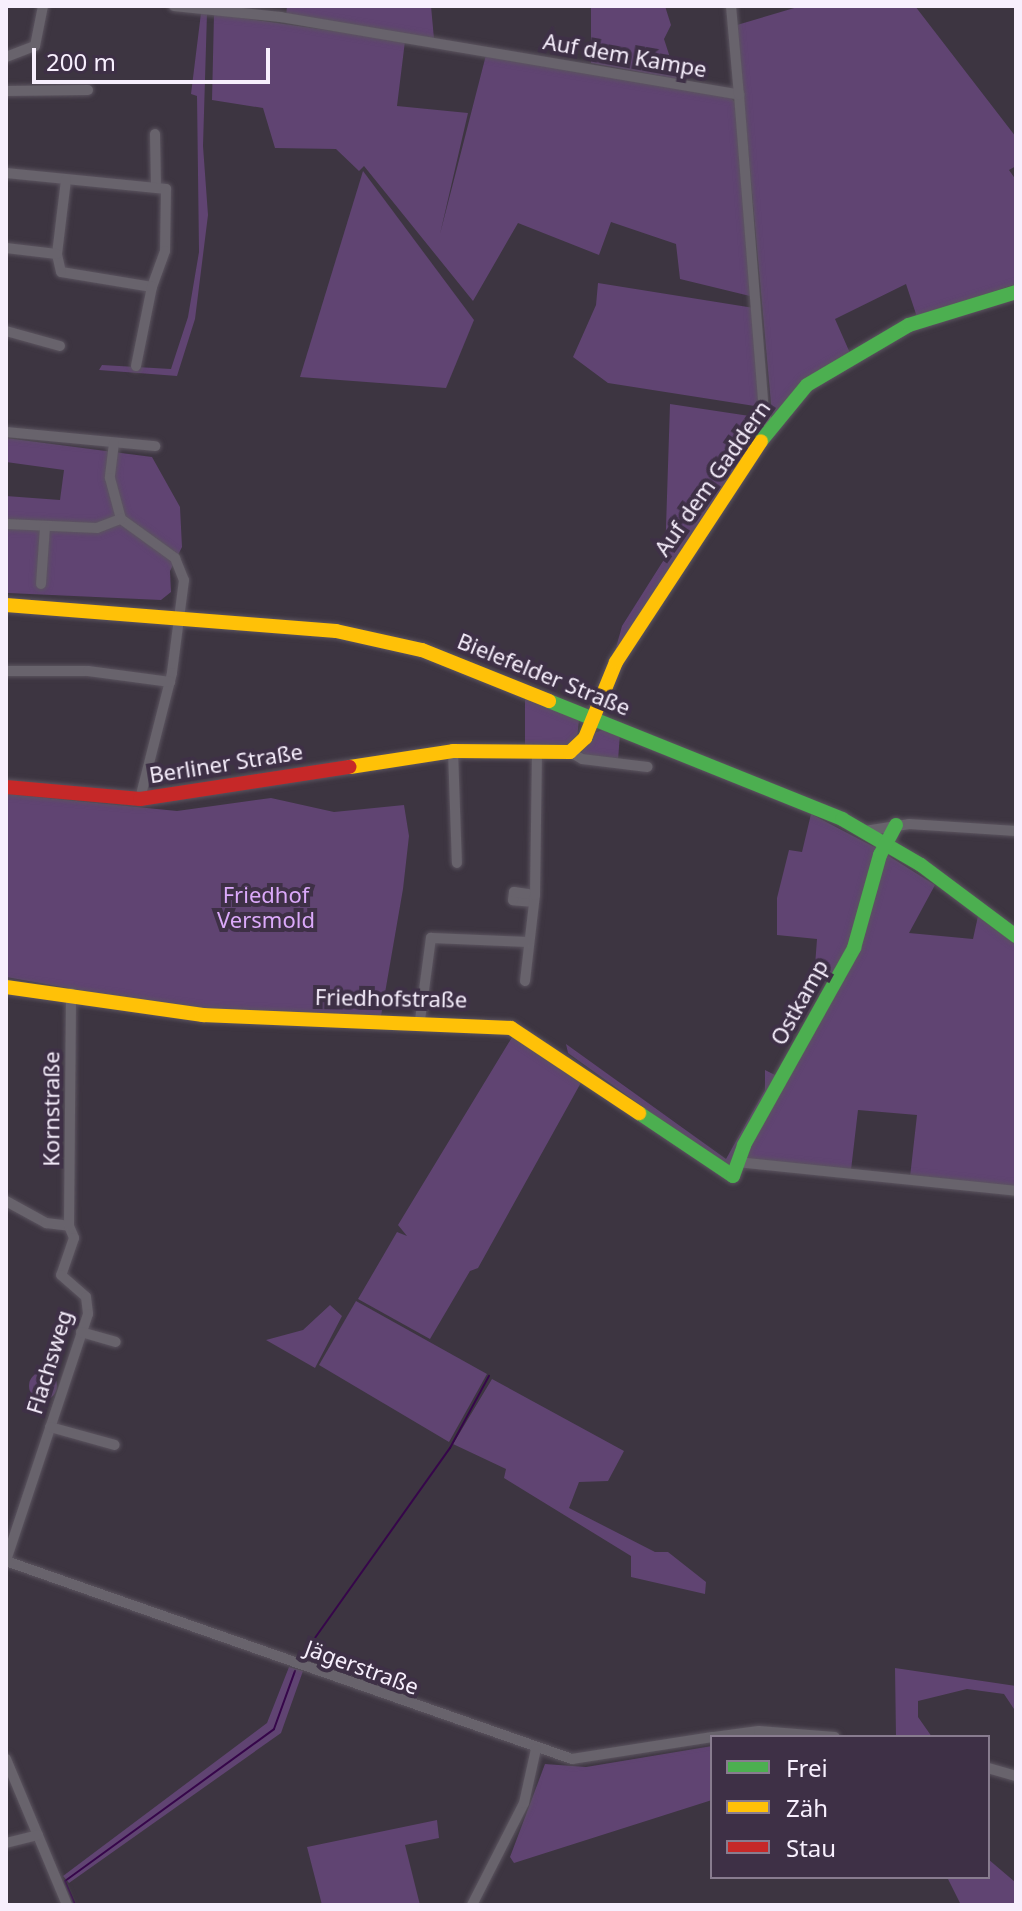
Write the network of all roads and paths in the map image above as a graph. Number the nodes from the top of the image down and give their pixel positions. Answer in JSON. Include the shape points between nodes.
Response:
{"nodes":[{"id":1,"x":43,"y":6,"type":"edge"},
{"id":2,"x":174,"y":6,"type":"edge"},
{"id":3,"x":731,"y":6,"type":"edge"},
{"id":4,"x":6,"y":57,"type":"edge"},
{"id":5,"x":88,"y":90,"type":"dead end"},
{"id":6,"x":6,"y":91,"type":"edge"},
{"id":7,"x":739,"y":95,"type":"junction"},
{"id":8,"x":155,"y":134,"type":"dead end"},
{"id":9,"x":6,"y":173,"type":"edge"},
{"id":10,"x":66,"y":180,"type":"junction"},
{"id":11,"x":156,"y":185,"type":"junction"},
{"id":12,"x":6,"y":248,"type":"edge"},
{"id":13,"x":57,"y":254,"type":"junction"},
{"id":14,"x":152,"y":287,"type":"junction"},
{"id":15,"x":1016,"y":292,"type":"edge"},
{"id":16,"x":6,"y":331,"type":"edge"},
{"id":17,"x":60,"y":346,"type":"dead end"},
{"id":18,"x":136,"y":366,"type":"dead end"},
{"id":19,"x":770,"y":427,"type":"junction"},
{"id":20,"x":6,"y":432,"type":"edge"},
{"id":21,"x":114,"y":443,"type":"junction"},
{"id":22,"x":155,"y":446,"type":"dead end"},
{"id":23,"x":121,"y":519,"type":"junction"},
{"id":24,"x":6,"y":524,"type":"edge"},
{"id":25,"x":45,"y":527,"type":"junction"},
{"id":26,"x":41,"y":584,"type":"dead end"},
{"id":27,"x":6,"y":605,"type":"edge"},
{"id":28,"x":180,"y":616,"type":"junction"},
{"id":29,"x":6,"y":671,"type":"edge"},
{"id":30,"x":170,"y":682,"type":"junction"},
{"id":31,"x":594,"y":717,"type":"junction"},
{"id":32,"x":453,"y":751,"type":"junction"},
{"id":33,"x":570,"y":752,"type":"junction"},
{"id":34,"x":537,"y":754,"type":"junction"},
{"id":35,"x":648,"y":767,"type":"dead end"},
{"id":36,"x":6,"y":787,"type":"edge"},
{"id":37,"x":140,"y":799,"type":"junction"},
{"id":38,"x":896,"y":825,"type":"junction"},
{"id":39,"x":865,"y":831,"type":"junction"},
{"id":40,"x":1016,"y":831,"type":"edge"},
{"id":41,"x":886,"y":843,"type":"junction"},
{"id":42,"x":457,"y":863,"type":"dead end"},
{"id":43,"x":1016,"y":936,"type":"edge"},
{"id":44,"x":529,"y":942,"type":"junction"},
{"id":45,"x":525,"y":981,"type":"dead end"},
{"id":46,"x":6,"y":987,"type":"edge"},
{"id":47,"x":71,"y":993,"type":"junction"},
{"id":48,"x":420,"y":1020,"type":"junction"},
{"id":49,"x":735,"y":1169,"type":"junction"},
{"id":50,"x":1016,"y":1191,"type":"edge"},
{"id":51,"x":6,"y":1201,"type":"edge"},
{"id":52,"x":69,"y":1226,"type":"junction"},
{"id":53,"x":81,"y":1332,"type":"junction"},
{"id":54,"x":116,"y":1342,"type":"dead end"},
{"id":55,"x":50,"y":1427,"type":"junction"},
{"id":56,"x":115,"y":1445,"type":"dead end"},
{"id":57,"x":6,"y":1561,"type":"edge"},
{"id":58,"x":728,"y":1735,"type":"edge"},
{"id":59,"x":810,"y":1735,"type":"edge"},
{"id":60,"x":710,"y":1738,"type":"edge"},
{"id":61,"x":536,"y":1749,"type":"junction"},
{"id":62,"x":6,"y":1759,"type":"edge"},
{"id":63,"x":990,"y":1769,"type":"edge"},
{"id":64,"x":1016,"y":1776,"type":"edge"},
{"id":65,"x":38,"y":1835,"type":"junction"},
{"id":66,"x":6,"y":1843,"type":"edge"},
{"id":67,"x":67,"y":1905,"type":"edge"},
{"id":68,"x":472,"y":1905,"type":"edge"}],
"edges":[{"from":1,"to":4,"type":"street","via":[[35,46]]},
{"from":2,"to":7,"type":"street","name":"Auf dem Kampe","via":[[280,17]]},
{"from":3,"to":7,"type":"street"},
{"from":5,"to":6,"type":"street"},
{"from":7,"to":19,"type":"street","via":[[764,413]]},
{"from":8,"to":11,"type":"street"},
{"from":9,"to":10,"type":"street"},
{"from":10,"to":11,"type":"street"},
{"from":10,"to":13,"type":"street"},
{"from":11,"to":14,"type":"street","via":[[166,189],[167,220]]},
{"from":12,"to":13,"type":"street"},
{"from":13,"to":14,"type":"street","via":[[61,272]]},
{"from":14,"to":18,"type":"street"},
{"from":15,"to":19,"type":"street","name":"Auf dem Gaddern","via":[[909,325],[865,346],[807,385]]},
{"from":16,"to":17,"type":"street"},
{"from":19,"to":31,"type":"street","name":"Auf dem Gaddern","via":[[616,662]]},
{"from":20,"to":21,"type":"street"},
{"from":21,"to":22,"type":"street"},
{"from":21,"to":23,"type":"street","via":[[110,478]]},
{"from":23,"to":25,"type":"street","via":[[97,528]]},
{"from":23,"to":28,"type":"street","via":[[175,558],[184,580]]},
{"from":24,"to":25,"type":"street"},
{"from":25,"to":26,"type":"street"},
{"from":27,"to":28,"type":"street","name":"Bielefelder Straße"},
{"from":28,"to":30,"type":"street"},
{"from":28,"to":31,"type":"street","name":"Bielefelder Straße","via":[[378,638]]},
{"from":29,"to":30,"type":"street","via":[[88,671]]},
{"from":30,"to":37,"type":"street","via":[[141,775]]},
{"from":31,"to":33,"type":"street"},
{"from":31,"to":39,"type":"street","name":"Bielefelder Straße"},
{"from":32,"to":34,"type":"street","name":"Berliner Straße"},
{"from":32,"to":37,"type":"street","name":"Berliner Straße"},
{"from":32,"to":42,"type":"street"},
{"from":33,"to":34,"type":"street","name":"Berliner Straße"},
{"from":33,"to":35,"type":"street","name":"Berliner Straße","via":[[582,759]]},
{"from":34,"to":44,"type":"street"},
{"from":36,"to":37,"type":"street","name":"Berliner Straße"},
{"from":38,"to":39,"type":"street"},
{"from":38,"to":40,"type":"street"},
{"from":38,"to":41,"type":"street","name":"Ostkamp"},
{"from":39,"to":41,"type":"street","name":"Bielefelder Straße"},
{"from":41,"to":43,"type":"street","name":"Bielefelder Straße"},
{"from":41,"to":49,"type":"street","name":"Ostkamp","via":[[854,948]]},
{"from":44,"to":45,"type":"street"},
{"from":44,"to":48,"type":"street","via":[[431,938]]},
{"from":46,"to":47,"type":"street","name":"Friedhofstraße"},
{"from":47,"to":48,"type":"street","name":"Friedhofstraße","via":[[203,1015]]},
{"from":47,"to":52,"type":"street","name":"Kornstraße"},
{"from":48,"to":49,"type":"street","name":"Friedhofstraße","via":[[519,1032]]},
{"from":49,"to":50,"type":"street","name":"Friedhofstraße"},
{"from":51,"to":52,"type":"street","via":[[46,1223]]},
{"from":52,"to":53,"type":"street","name":"Flachsweg","via":[[74,1238],[61,1275],[86,1297]]},
{"from":53,"to":54,"type":"street"},
{"from":53,"to":55,"type":"street","name":"Flachsweg"},
{"from":55,"to":56,"type":"street"},
{"from":55,"to":57,"type":"street","name":"Flachsweg"},
{"from":57,"to":61,"type":"street","name":"Jägerstraße"},
{"from":58,"to":59,"type":"street","name":"Jägerstraße"},
{"from":60,"to":61,"type":"street","name":"Jägerstraße","via":[[596,1759]]},
{"from":61,"to":68,"type":"street","via":[[524,1803]]},
{"from":62,"to":65,"type":"street"},
{"from":63,"to":64,"type":"street"},
{"from":65,"to":66,"type":"street"},
{"from":65,"to":67,"type":"street"}]}
